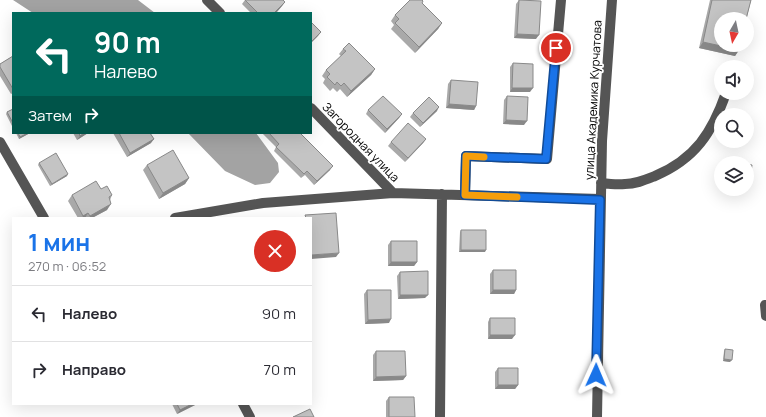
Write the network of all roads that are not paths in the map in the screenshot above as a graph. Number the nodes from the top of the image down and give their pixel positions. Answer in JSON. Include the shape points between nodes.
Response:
{"nodes":[{"id":1,"x":207,"y":0,"type":"edge"},
{"id":2,"x":561,"y":0,"type":"edge"},
{"id":3,"x":612,"y":0,"type":"edge"},
{"id":4,"x":219,"y":12,"type":"edge"},
{"id":5,"x":724,"y":100,"type":"edge"},
{"id":6,"x":312,"y":109,"type":"edge"},
{"id":7,"x":0,"y":142,"type":"edge"},
{"id":8,"x":601,"y":184,"type":"junction"},
{"id":9,"x":393,"y":194,"type":"junction"},
{"id":10,"x":442,"y":194,"type":"junction"},
{"id":11,"x":465,"y":195,"type":"junction"},
{"id":12,"x":600,"y":200,"type":"junction"},
{"id":13,"x":43,"y":217,"type":"edge"},
{"id":14,"x":181,"y":217,"type":"edge"},
{"id":15,"x":765,"y":305,"type":"edge"},
{"id":16,"x":766,"y":316,"type":"edge"},
{"id":17,"x":244,"y":405,"type":"edge"},
{"id":18,"x":250,"y":417,"type":"edge"},
{"id":19,"x":440,"y":417,"type":"edge"},
{"id":20,"x":597,"y":417,"type":"edge"}],
"edges":[{"from":1,"to":4,"type":"street"},
{"from":2,"to":11,"type":"street","via":[[546,159],[466,156]]},
{"from":3,"to":8,"type":"street","name":"улица Академика Курчатова"},
{"from":5,"to":8,"type":"street","via":[[707,136],[674,167],[639,182]]},
{"from":6,"to":9,"type":"street","name":"Загородная улица"},
{"from":7,"to":13,"type":"street"},
{"from":8,"to":12,"type":"street","name":"улица Академика Курчатова"},
{"from":9,"to":10,"type":"street"},
{"from":9,"to":14,"type":"street","via":[[263,203]]},
{"from":10,"to":11,"type":"street"},
{"from":10,"to":19,"type":"street"},
{"from":11,"to":12,"type":"street"},
{"from":12,"to":20,"type":"street","name":"улица Академика Курчатова"},
{"from":15,"to":16,"type":"street"},
{"from":17,"to":18,"type":"street"}]}
